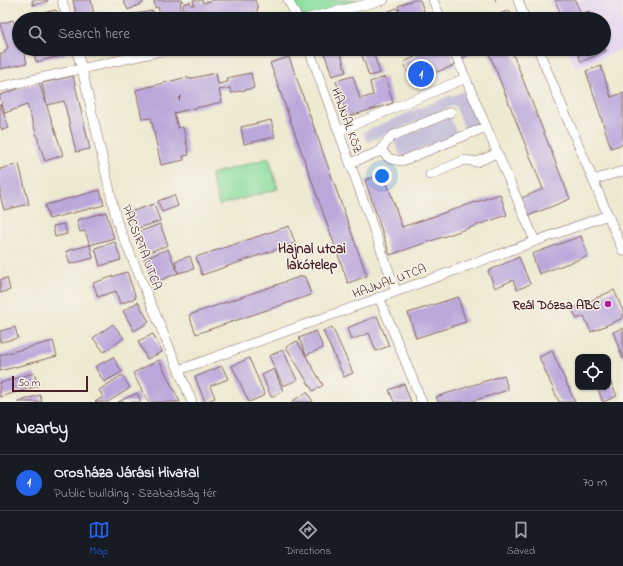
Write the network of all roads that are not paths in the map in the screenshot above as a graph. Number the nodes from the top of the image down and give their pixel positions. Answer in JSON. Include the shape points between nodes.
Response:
{"nodes":[{"id":1,"x":62,"y":0,"type":"edge"},
{"id":2,"x":288,"y":0,"type":"edge"},
{"id":3,"x":384,"y":0,"type":"edge"},
{"id":4,"x":433,"y":0,"type":"edge"},
{"id":5,"x":518,"y":0,"type":"edge"},
{"id":6,"x":65,"y":12,"type":"edge"},
{"id":7,"x":294,"y":12,"type":"edge"},
{"id":8,"x":333,"y":12,"type":"edge"},
{"id":9,"x":438,"y":12,"type":"edge"},
{"id":10,"x":522,"y":12,"type":"edge"},
{"id":11,"x":78,"y":56,"type":"edge"},
{"id":12,"x":139,"y":56,"type":"edge"},
{"id":13,"x":311,"y":56,"type":"edge"},
{"id":14,"x":456,"y":56,"type":"edge"},
{"id":15,"x":541,"y":56,"type":"edge"},
{"id":16,"x":82,"y":69,"type":"junction"},
{"id":17,"x":466,"y":78,"type":"junction"},
{"id":18,"x":0,"y":87,"type":"edge"},
{"id":19,"x":451,"y":112,"type":"dead end"},
{"id":20,"x":486,"y":127,"type":"junction"},
{"id":21,"x":338,"y":131,"type":"junction"},
{"id":22,"x":380,"y":151,"type":"junction"},
{"id":23,"x":497,"y":152,"type":"junction"},
{"id":24,"x":350,"y":163,"type":"junction"},
{"id":25,"x":623,"y":171,"type":"edge"},
{"id":26,"x":430,"y":175,"type":"dead end"},
{"id":27,"x":593,"y":180,"type":"junction"},
{"id":28,"x":608,"y":215,"type":"junction"},
{"id":29,"x":535,"y":241,"type":"junction"},
{"id":30,"x":623,"y":251,"type":"edge"},
{"id":31,"x":396,"y":291,"type":"junction"},
{"id":32,"x":380,"y":297,"type":"junction"},
{"id":33,"x":179,"y":370,"type":"junction"},
{"id":34,"x":192,"y":402,"type":"edge"},
{"id":35,"x":422,"y":402,"type":"edge"}],
"edges":[{"from":1,"to":6,"type":"street"},
{"from":2,"to":7,"type":"street"},
{"from":3,"to":8,"type":"street"},
{"from":4,"to":9,"type":"street"},
{"from":5,"to":10,"type":"street"},
{"from":11,"to":16,"type":"street","name":"PACSIRTA UTCA"},
{"from":12,"to":16,"type":"street"},
{"from":13,"to":21,"type":"street","name":"HAJNAL KÖZ"},
{"from":14,"to":17,"type":"street"},
{"from":15,"to":27,"type":"street"},
{"from":16,"to":18,"type":"street"},
{"from":16,"to":33,"type":"street","name":"PACSIRTA UTCA","via":[[118,222]]},
{"from":17,"to":20,"type":"street"},
{"from":17,"to":21,"type":"street"},
{"from":19,"to":22,"type":"street","via":[[392,136]]},
{"from":20,"to":22,"type":"street","via":[[402,161],[390,159]]},
{"from":20,"to":23,"type":"street"},
{"from":21,"to":24,"type":"street","name":"HAJNAL KÖZ"},
{"from":22,"to":24,"type":"street"},
{"from":23,"to":26,"type":"street","via":[[477,162],[465,160]]},
{"from":23,"to":29,"type":"street"},
{"from":24,"to":31,"type":"street","name":"HAJNAL KÖZ"},
{"from":25,"to":27,"type":"street"},
{"from":27,"to":28,"type":"street"},
{"from":28,"to":29,"type":"street","name":"HAJNAL UTCA"},
{"from":28,"to":30,"type":"street"},
{"from":29,"to":31,"type":"street","name":"HAJNAL UTCA"},
{"from":31,"to":32,"type":"street","name":"HAJNAL UTCA"},
{"from":32,"to":33,"type":"street","name":"HAJNAL UTCA"},
{"from":32,"to":35,"type":"street"},
{"from":33,"to":34,"type":"street","name":"PACSIRTA UTCA"}]}
